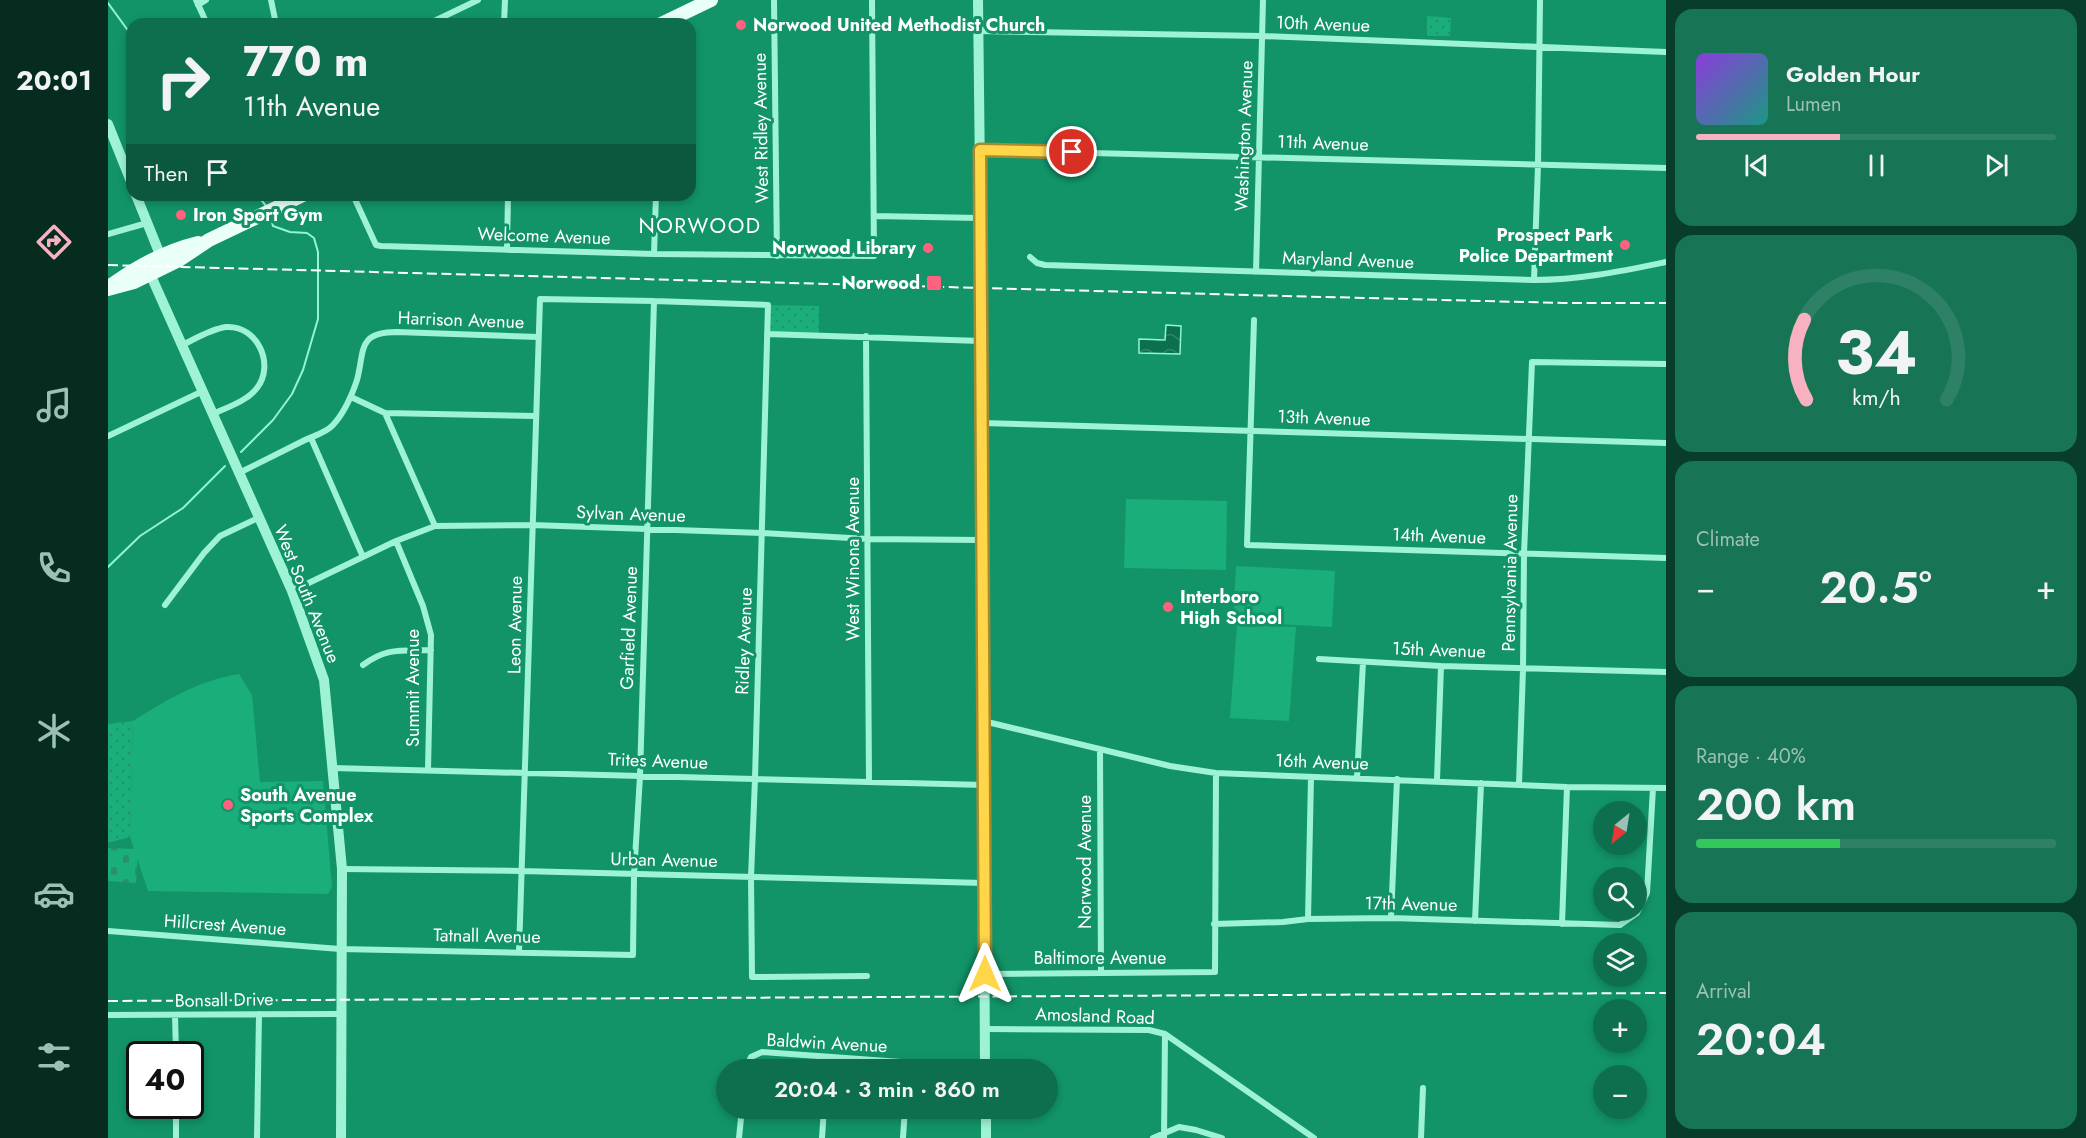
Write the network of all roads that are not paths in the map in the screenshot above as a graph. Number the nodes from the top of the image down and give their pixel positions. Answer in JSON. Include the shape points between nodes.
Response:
{"nodes":[{"id":1,"x":206,"y":0,"type":"edge"},
{"id":2,"x":271,"y":0,"type":"edge"},
{"id":3,"x":478,"y":0,"type":"edge"},
{"id":4,"x":505,"y":0,"type":"edge"},
{"id":5,"x":711,"y":0,"type":"edge"},
{"id":6,"x":774,"y":0,"type":"edge"},
{"id":7,"x":872,"y":0,"type":"edge"},
{"id":8,"x":978,"y":0,"type":"edge"},
{"id":9,"x":1263,"y":0,"type":"edge"},
{"id":10,"x":1540,"y":0,"type":"edge"},
{"id":11,"x":197,"y":2,"type":"edge"},
{"id":12,"x":204,"y":18,"type":"edge"},
{"id":13,"x":275,"y":18,"type":"edge"},
{"id":14,"x":440,"y":18,"type":"edge"},
{"id":15,"x":504,"y":18,"type":"edge"},
{"id":16,"x":673,"y":18,"type":"edge"},
{"id":17,"x":978,"y":31,"type":"junction"},
{"id":18,"x":1262,"y":36,"type":"junction"},
{"id":19,"x":1538,"y":48,"type":"junction"},
{"id":20,"x":1666,"y":52,"type":"edge"},
{"id":21,"x":108,"y":124,"type":"edge"},
{"id":22,"x":980,"y":150,"type":"junction"},
{"id":23,"x":1258,"y":156,"type":"junction"},
{"id":24,"x":1538,"y":165,"type":"junction"},
{"id":25,"x":1666,"y":168,"type":"edge"},
{"id":26,"x":126,"y":169,"type":"edge"},
{"id":27,"x":138,"y":201,"type":"edge"},
{"id":28,"x":290,"y":201,"type":"edge"},
{"id":29,"x":356,"y":201,"type":"edge"},
{"id":30,"x":508,"y":201,"type":"edge"},
{"id":31,"x":656,"y":201,"type":"edge"},
{"id":32,"x":874,"y":216,"type":"junction"},
{"id":33,"x":980,"y":218,"type":"junction"},
{"id":34,"x":147,"y":223,"type":"junction"},
{"id":35,"x":108,"y":234,"type":"edge"},
{"id":36,"x":507,"y":250,"type":"junction"},
{"id":37,"x":654,"y":254,"type":"junction"},
{"id":38,"x":777,"y":256,"type":"junction"},
{"id":39,"x":1030,"y":257,"type":"dead end"},
{"id":40,"x":163,"y":262,"type":"junction"},
{"id":41,"x":1666,"y":262,"type":"edge"},
{"id":42,"x":148,"y":269,"type":"junction"},
{"id":43,"x":1256,"y":272,"type":"junction"},
{"id":44,"x":1534,"y":280,"type":"junction"},
{"id":45,"x":108,"y":289,"type":"edge"},
{"id":46,"x":540,"y":299,"type":"joint"},
{"id":47,"x":654,"y":301,"type":"junction"},
{"id":48,"x":768,"y":305,"type":"joint"},
{"id":49,"x":1254,"y":320,"type":"dead end"},
{"id":50,"x":767,"y":334,"type":"junction"},
{"id":51,"x":866,"y":336,"type":"junction"},
{"id":52,"x":538,"y":337,"type":"junction"},
{"id":53,"x":981,"y":341,"type":"junction"},
{"id":54,"x":182,"y":345,"type":"junction"},
{"id":55,"x":1665,"y":364,"type":"edge"},
{"id":56,"x":203,"y":391,"type":"junction"},
{"id":57,"x":351,"y":397,"type":"junction"},
{"id":58,"x":385,"y":413,"type":"junction"},
{"id":59,"x":213,"y":414,"type":"junction"},
{"id":60,"x":535,"y":416,"type":"junction"},
{"id":61,"x":982,"y":423,"type":"junction"},
{"id":62,"x":1250,"y":431,"type":"junction"},
{"id":63,"x":108,"y":436,"type":"edge"},
{"id":64,"x":311,"y":438,"type":"junction"},
{"id":65,"x":1528,"y":439,"type":"junction"},
{"id":66,"x":1666,"y":443,"type":"edge"},
{"id":67,"x":239,"y":473,"type":"junction"},
{"id":68,"x":258,"y":518,"type":"junction"},
{"id":69,"x":532,"y":525,"type":"junction"},
{"id":70,"x":435,"y":526,"type":"junction"},
{"id":71,"x":647,"y":530,"type":"junction"},
{"id":72,"x":762,"y":533,"type":"junction"},
{"id":73,"x":868,"y":539,"type":"junction"},
{"id":74,"x":982,"y":540,"type":"junction"},
{"id":75,"x":396,"y":541,"type":"junction"},
{"id":76,"x":1524,"y":554,"type":"junction"},
{"id":77,"x":363,"y":556,"type":"junction"},
{"id":78,"x":1666,"y":558,"type":"edge"},
{"id":79,"x":292,"y":591,"type":"junction"},
{"id":80,"x":165,"y":605,"type":"dead end"},
{"id":81,"x":431,"y":650,"type":"junction"},
{"id":82,"x":1319,"y":658,"type":"dead end"},
{"id":83,"x":1363,"y":662,"type":"junction"},
{"id":84,"x":363,"y":665,"type":"dead end"},
{"id":85,"x":1441,"y":666,"type":"junction"},
{"id":86,"x":1524,"y":669,"type":"junction"},
{"id":87,"x":1666,"y":672,"type":"edge"},
{"id":88,"x":983,"y":721,"type":"junction"},
{"id":89,"x":1100,"y":750,"type":"junction"},
{"id":90,"x":332,"y":768,"type":"junction"},
{"id":91,"x":428,"y":769,"type":"junction"},
{"id":92,"x":526,"y":772,"type":"junction"},
{"id":93,"x":1216,"y":773,"type":"junction"},
{"id":94,"x":640,"y":776,"type":"junction"},
{"id":95,"x":1311,"y":777,"type":"junction"},
{"id":96,"x":1357,"y":778,"type":"junction"},
{"id":97,"x":755,"y":779,"type":"junction"},
{"id":98,"x":1397,"y":779,"type":"junction"},
{"id":99,"x":1437,"y":780,"type":"junction"},
{"id":100,"x":869,"y":782,"type":"junction"},
{"id":101,"x":1481,"y":783,"type":"junction"},
{"id":102,"x":1520,"y":784,"type":"junction"},
{"id":103,"x":984,"y":785,"type":"junction"},
{"id":104,"x":1567,"y":787,"type":"junction"},
{"id":105,"x":1653,"y":788,"type":"junction"},
{"id":106,"x":1666,"y":789,"type":"edge"},
{"id":107,"x":342,"y":869,"type":"junction"},
{"id":108,"x":522,"y":871,"type":"junction"},
{"id":109,"x":634,"y":875,"type":"junction"},
{"id":110,"x":751,"y":877,"type":"junction"},
{"id":111,"x":984,"y":883,"type":"junction"},
{"id":112,"x":1391,"y":918,"type":"junction"},
{"id":113,"x":1308,"y":919,"type":"junction"},
{"id":114,"x":1475,"y":921,"type":"junction"},
{"id":115,"x":1214,"y":924,"type":"junction"},
{"id":116,"x":1562,"y":924,"type":"junction"},
{"id":117,"x":108,"y":932,"type":"edge"},
{"id":118,"x":340,"y":949,"type":"junction"},
{"id":119,"x":519,"y":952,"type":"junction"},
{"id":120,"x":633,"y":955,"type":"joint"},
{"id":121,"x":1101,"y":973,"type":"junction"},
{"id":122,"x":985,"y":974,"type":"junction"},
{"id":123,"x":867,"y":976,"type":"dead end"},
{"id":124,"x":259,"y":1014,"type":"junction"},
{"id":125,"x":341,"y":1014,"type":"junction"},
{"id":126,"x":108,"y":1015,"type":"edge"},
{"id":127,"x":176,"y":1016,"type":"junction"},
{"id":128,"x":986,"y":1029,"type":"junction"},
{"id":129,"x":1165,"y":1034,"type":"junction"},
{"id":130,"x":176,"y":1041,"type":"edge"},
{"id":131,"x":827,"y":1057,"type":"joint"},
{"id":132,"x":750,"y":1059,"type":"edge"},
{"id":133,"x":845,"y":1059,"type":"edge"},
{"id":134,"x":985,"y":1059,"type":"edge"},
{"id":135,"x":1423,"y":1088,"type":"dead end"},
{"id":136,"x":176,"y":1119,"type":"edge"},
{"id":137,"x":741,"y":1119,"type":"edge"},
{"id":138,"x":823,"y":1119,"type":"edge"},
{"id":139,"x":904,"y":1119,"type":"edge"},
{"id":140,"x":986,"y":1119,"type":"edge"},
{"id":141,"x":1164,"y":1136,"type":"edge"},
{"id":142,"x":176,"y":1138,"type":"edge"},
{"id":143,"x":257,"y":1138,"type":"edge"},
{"id":144,"x":341,"y":1138,"type":"edge"},
{"id":145,"x":740,"y":1138,"type":"edge"},
{"id":146,"x":822,"y":1138,"type":"edge"},
{"id":147,"x":903,"y":1138,"type":"edge"},
{"id":148,"x":986,"y":1138,"type":"edge"},
{"id":149,"x":1153,"y":1138,"type":"edge"},
{"id":150,"x":1222,"y":1138,"type":"edge"},
{"id":151,"x":1314,"y":1138,"type":"edge"},
{"id":152,"x":1421,"y":1138,"type":"edge"}],
"edges":[{"from":1,"to":11,"type":"street"},
{"from":2,"to":13,"type":"street"},
{"from":3,"to":14,"type":"street"},
{"from":4,"to":15,"type":"street"},
{"from":5,"to":16,"type":"main road"},
{"from":6,"to":38,"type":"street","name":"West Ridley Avenue"},
{"from":7,"to":32,"type":"street"},
{"from":8,"to":17,"type":"street"},
{"from":9,"to":18,"type":"street","name":"Washington Avenue"},
{"from":10,"to":19,"type":"street"},
{"from":11,"to":12,"type":"street"},
{"from":17,"to":18,"type":"street","name":"10th Avenue"},
{"from":17,"to":22,"type":"street"},
{"from":18,"to":19,"type":"street","name":"10th Avenue"},
{"from":18,"to":23,"type":"street","name":"Washington Avenue"},
{"from":19,"to":20,"type":"street","name":"10th Avenue"},
{"from":19,"to":24,"type":"street"},
{"from":21,"to":26,"type":"street"},
{"from":22,"to":23,"type":"street","name":"11th Avenue"},
{"from":22,"to":33,"type":"street"},
{"from":23,"to":24,"type":"street","name":"11th Avenue"},
{"from":23,"to":43,"type":"street","name":"Washington Avenue"},
{"from":24,"to":25,"type":"street","name":"11th Avenue"},
{"from":24,"to":44,"type":"street"},
{"from":27,"to":34,"type":"street"},
{"from":28,"to":40,"type":"main road","via":[[209,240],[187,246]]},
{"from":29,"to":36,"type":"street","name":"Welcome Avenue","via":[[376,245]]},
{"from":30,"to":36,"type":"street"},
{"from":31,"to":37,"type":"street"},
{"from":32,"to":33,"type":"street"},
{"from":32,"to":38,"type":"street","name":"Welcome Avenue","via":[[874,256]]},
{"from":33,"to":53,"type":"street","bridge":true},
{"from":34,"to":35,"type":"street"},
{"from":34,"to":40,"type":"street"},
{"from":36,"to":37,"type":"street","name":"Welcome Avenue"},
{"from":37,"to":38,"type":"street","name":"Welcome Avenue"},
{"from":39,"to":43,"type":"street","name":"Maryland Avenue","via":[[1045,265]]},
{"from":40,"to":42,"type":"main road"},
{"from":41,"to":44,"type":"street","name":"Maryland Avenue","via":[[1596,277]]},
{"from":42,"to":45,"type":"main road","via":[[134,282]]},
{"from":42,"to":54,"type":"street","name":"West South Avenue"},
{"from":43,"to":44,"type":"street","name":"Maryland Avenue"},
{"from":46,"to":47,"type":"street","name":"Harrison Avenue"},
{"from":46,"to":52,"type":"street","name":"Leon Avenue"},
{"from":47,"to":48,"type":"street","name":"Harrison Avenue"},
{"from":47,"to":71,"type":"street","name":"Garfield Avenue"},
{"from":48,"to":50,"type":"street","name":"Ridley Avenue"},
{"from":49,"to":62,"type":"street"},
{"from":50,"to":51,"type":"street"},
{"from":50,"to":72,"type":"street","name":"Ridley Avenue"},
{"from":51,"to":53,"type":"street"},
{"from":51,"to":73,"type":"street","name":"West Winona Avenue"},
{"from":52,"to":57,"type":"street","name":"Harrison Avenue","via":[[378,334],[361,350]]},
{"from":52,"to":60,"type":"street","name":"Leon Avenue"},
{"from":53,"to":61,"type":"street"},
{"from":54,"to":56,"type":"street","name":"West South Avenue"},
{"from":54,"to":59,"type":"street","via":[[226,327],[245,332],[260,346],[266,371],[257,388],[238,403]]},
{"from":55,"to":65,"type":"street","name":"Pennsylvania Avenue","via":[[1532,362]]},
{"from":56,"to":59,"type":"street","name":"West South Avenue"},
{"from":56,"to":63,"type":"street"},
{"from":57,"to":58,"type":"street"},
{"from":57,"to":64,"type":"street","name":"Harrison Avenue","via":[[332,426]]},
{"from":58,"to":60,"type":"street"},
{"from":58,"to":70,"type":"street"},
{"from":59,"to":67,"type":"street","name":"West South Avenue"},
{"from":60,"to":69,"type":"street","name":"Leon Avenue"},
{"from":61,"to":62,"type":"street","name":"13th Avenue"},
{"from":61,"to":74,"type":"street"},
{"from":62,"to":65,"type":"street","name":"13th Avenue"},
{"from":62,"to":76,"type":"street","name":"14th Avenue","via":[[1246,545]]},
{"from":64,"to":67,"type":"street","name":"Harrison Avenue"},
{"from":64,"to":77,"type":"street"},
{"from":65,"to":66,"type":"street","name":"13th Avenue"},
{"from":65,"to":76,"type":"street","name":"Pennsylvania Avenue"},
{"from":67,"to":68,"type":"street","name":"West South Avenue"},
{"from":68,"to":79,"type":"street","name":"West South Avenue"},
{"from":68,"to":80,"type":"street","via":[[220,536]]},
{"from":69,"to":70,"type":"street","name":"Sylvan Avenue"},
{"from":69,"to":71,"type":"street","name":"Sylvan Avenue"},
{"from":69,"to":92,"type":"street","name":"Leon Avenue"},
{"from":70,"to":75,"type":"street","name":"Sylvan Avenue"},
{"from":71,"to":72,"type":"street","name":"Sylvan Avenue"},
{"from":71,"to":94,"type":"street","name":"Garfield Avenue"},
{"from":72,"to":73,"type":"street","name":"Sylvan Avenue"},
{"from":72,"to":97,"type":"street","name":"Ridley Avenue"},
{"from":73,"to":74,"type":"street","name":"Sylvan Avenue"},
{"from":73,"to":100,"type":"street","name":"West Winona Avenue"},
{"from":74,"to":88,"type":"street"},
{"from":75,"to":77,"type":"street","name":"Sylvan Avenue"},
{"from":75,"to":81,"type":"street","name":"Summit Avenue","via":[[423,606]]},
{"from":76,"to":78,"type":"street","name":"14th Avenue"},
{"from":76,"to":86,"type":"street","name":"Pennsylvania Avenue"},
{"from":77,"to":79,"type":"street","name":"Sylvan Avenue"},
{"from":79,"to":90,"type":"street","name":"West South Avenue","via":[[324,680]]},
{"from":81,"to":84,"type":"street","via":[[390,651]]},
{"from":81,"to":91,"type":"street","name":"Summit Avenue"},
{"from":82,"to":83,"type":"street","name":"15th Avenue"},
{"from":83,"to":85,"type":"street","name":"15th Avenue"},
{"from":83,"to":96,"type":"street"},
{"from":85,"to":86,"type":"street","name":"15th Avenue"},
{"from":85,"to":99,"type":"street"},
{"from":86,"to":87,"type":"street","name":"15th Avenue"},
{"from":86,"to":102,"type":"street","name":"Pennsylvania Avenue"},
{"from":88,"to":89,"type":"street","name":"16th Avenue"},
{"from":88,"to":103,"type":"street"},
{"from":89,"to":93,"type":"street","name":"16th Avenue"},
{"from":89,"to":121,"type":"street","name":"Norwood Avenue"},
{"from":90,"to":91,"type":"street","name":"Trites Avenue"},
{"from":90,"to":107,"type":"street","name":"West South Avenue"},
{"from":91,"to":92,"type":"street","name":"Trites Avenue"},
{"from":92,"to":94,"type":"street","name":"Trites Avenue"},
{"from":92,"to":108,"type":"street","name":"Leon Avenue"},
{"from":93,"to":95,"type":"street","name":"16th Avenue"},
{"from":93,"to":115,"type":"street"},
{"from":94,"to":97,"type":"street","name":"Trites Avenue"},
{"from":94,"to":109,"type":"street","name":"Garfield Avenue"},
{"from":95,"to":96,"type":"street","name":"16th Avenue"},
{"from":95,"to":113,"type":"street"},
{"from":96,"to":98,"type":"street","name":"16th Avenue"},
{"from":97,"to":100,"type":"street","name":"Trites Avenue"},
{"from":97,"to":110,"type":"street","name":"Ridley Avenue"},
{"from":98,"to":99,"type":"street","name":"16th Avenue"},
{"from":98,"to":112,"type":"street"},
{"from":99,"to":101,"type":"street","name":"16th Avenue"},
{"from":100,"to":103,"type":"street","name":"Trites Avenue"},
{"from":101,"to":102,"type":"street","name":"16th Avenue"},
{"from":101,"to":114,"type":"street"},
{"from":102,"to":104,"type":"street","name":"16th Avenue"},
{"from":103,"to":111,"type":"street"},
{"from":104,"to":105,"type":"street","name":"16th Avenue"},
{"from":104,"to":116,"type":"street"},
{"from":105,"to":106,"type":"street","name":"16th Avenue"},
{"from":105,"to":116,"type":"street","name":"17th Avenue","via":[[1647,894],[1641,907],[1633,918],[1620,925]]},
{"from":107,"to":108,"type":"street","name":"Urban Avenue"},
{"from":107,"to":118,"type":"street","name":"West South Avenue"},
{"from":108,"to":109,"type":"street","name":"Urban Avenue"},
{"from":108,"to":119,"type":"street","name":"Leon Avenue"},
{"from":109,"to":110,"type":"street","name":"Urban Avenue"},
{"from":109,"to":120,"type":"street","name":"Garfield Avenue"},
{"from":110,"to":111,"type":"street","name":"Urban Avenue"},
{"from":110,"to":123,"type":"street","name":"Ridley Avenue","via":[[752,977]]},
{"from":111,"to":122,"type":"street"},
{"from":112,"to":113,"type":"street","name":"17th Avenue"},
{"from":112,"to":114,"type":"street","name":"17th Avenue"},
{"from":113,"to":115,"type":"street","name":"17th Avenue"},
{"from":114,"to":116,"type":"street","name":"17th Avenue"},
{"from":115,"to":121,"type":"street","name":"Baltimore Avenue","via":[[1215,972]]},
{"from":117,"to":118,"type":"street","name":"Hillcrest Avenue"},
{"from":118,"to":119,"type":"street","name":"Tatnall Avenue"},
{"from":118,"to":125,"type":"street","name":"West South Avenue"},
{"from":119,"to":120,"type":"street","name":"Tatnall Avenue"},
{"from":121,"to":122,"type":"street","name":"Baltimore Avenue"},
{"from":122,"to":128,"type":"street"},
{"from":124,"to":125,"type":"street","name":"Bonsall Drive"},
{"from":124,"to":127,"type":"street","name":"Bonsall Drive"},
{"from":124,"to":143,"type":"street"},
{"from":125,"to":144,"type":"street","name":"West South Avenue"},
{"from":126,"to":127,"type":"street","name":"Bonsall Drive"},
{"from":127,"to":130,"type":"street"},
{"from":128,"to":129,"type":"street","name":"Amosland Road","via":[[1149,1030]]},
{"from":128,"to":134,"type":"street"},
{"from":129,"to":141,"type":"street"},
{"from":129,"to":151,"type":"street","name":"Amosland Road"},
{"from":131,"to":132,"type":"street","name":"Baldwin Avenue","via":[[762,1052]]},
{"from":131,"to":133,"type":"street","name":"Baldwin Avenue"},
{"from":135,"to":152,"type":"street"},
{"from":136,"to":142,"type":"street"},
{"from":137,"to":145,"type":"street"},
{"from":138,"to":146,"type":"street"},
{"from":139,"to":147,"type":"street"},
{"from":140,"to":148,"type":"street"},
{"from":141,"to":149,"type":"street"},
{"from":141,"to":150,"type":"street","via":[[1179,1127]]}]}
